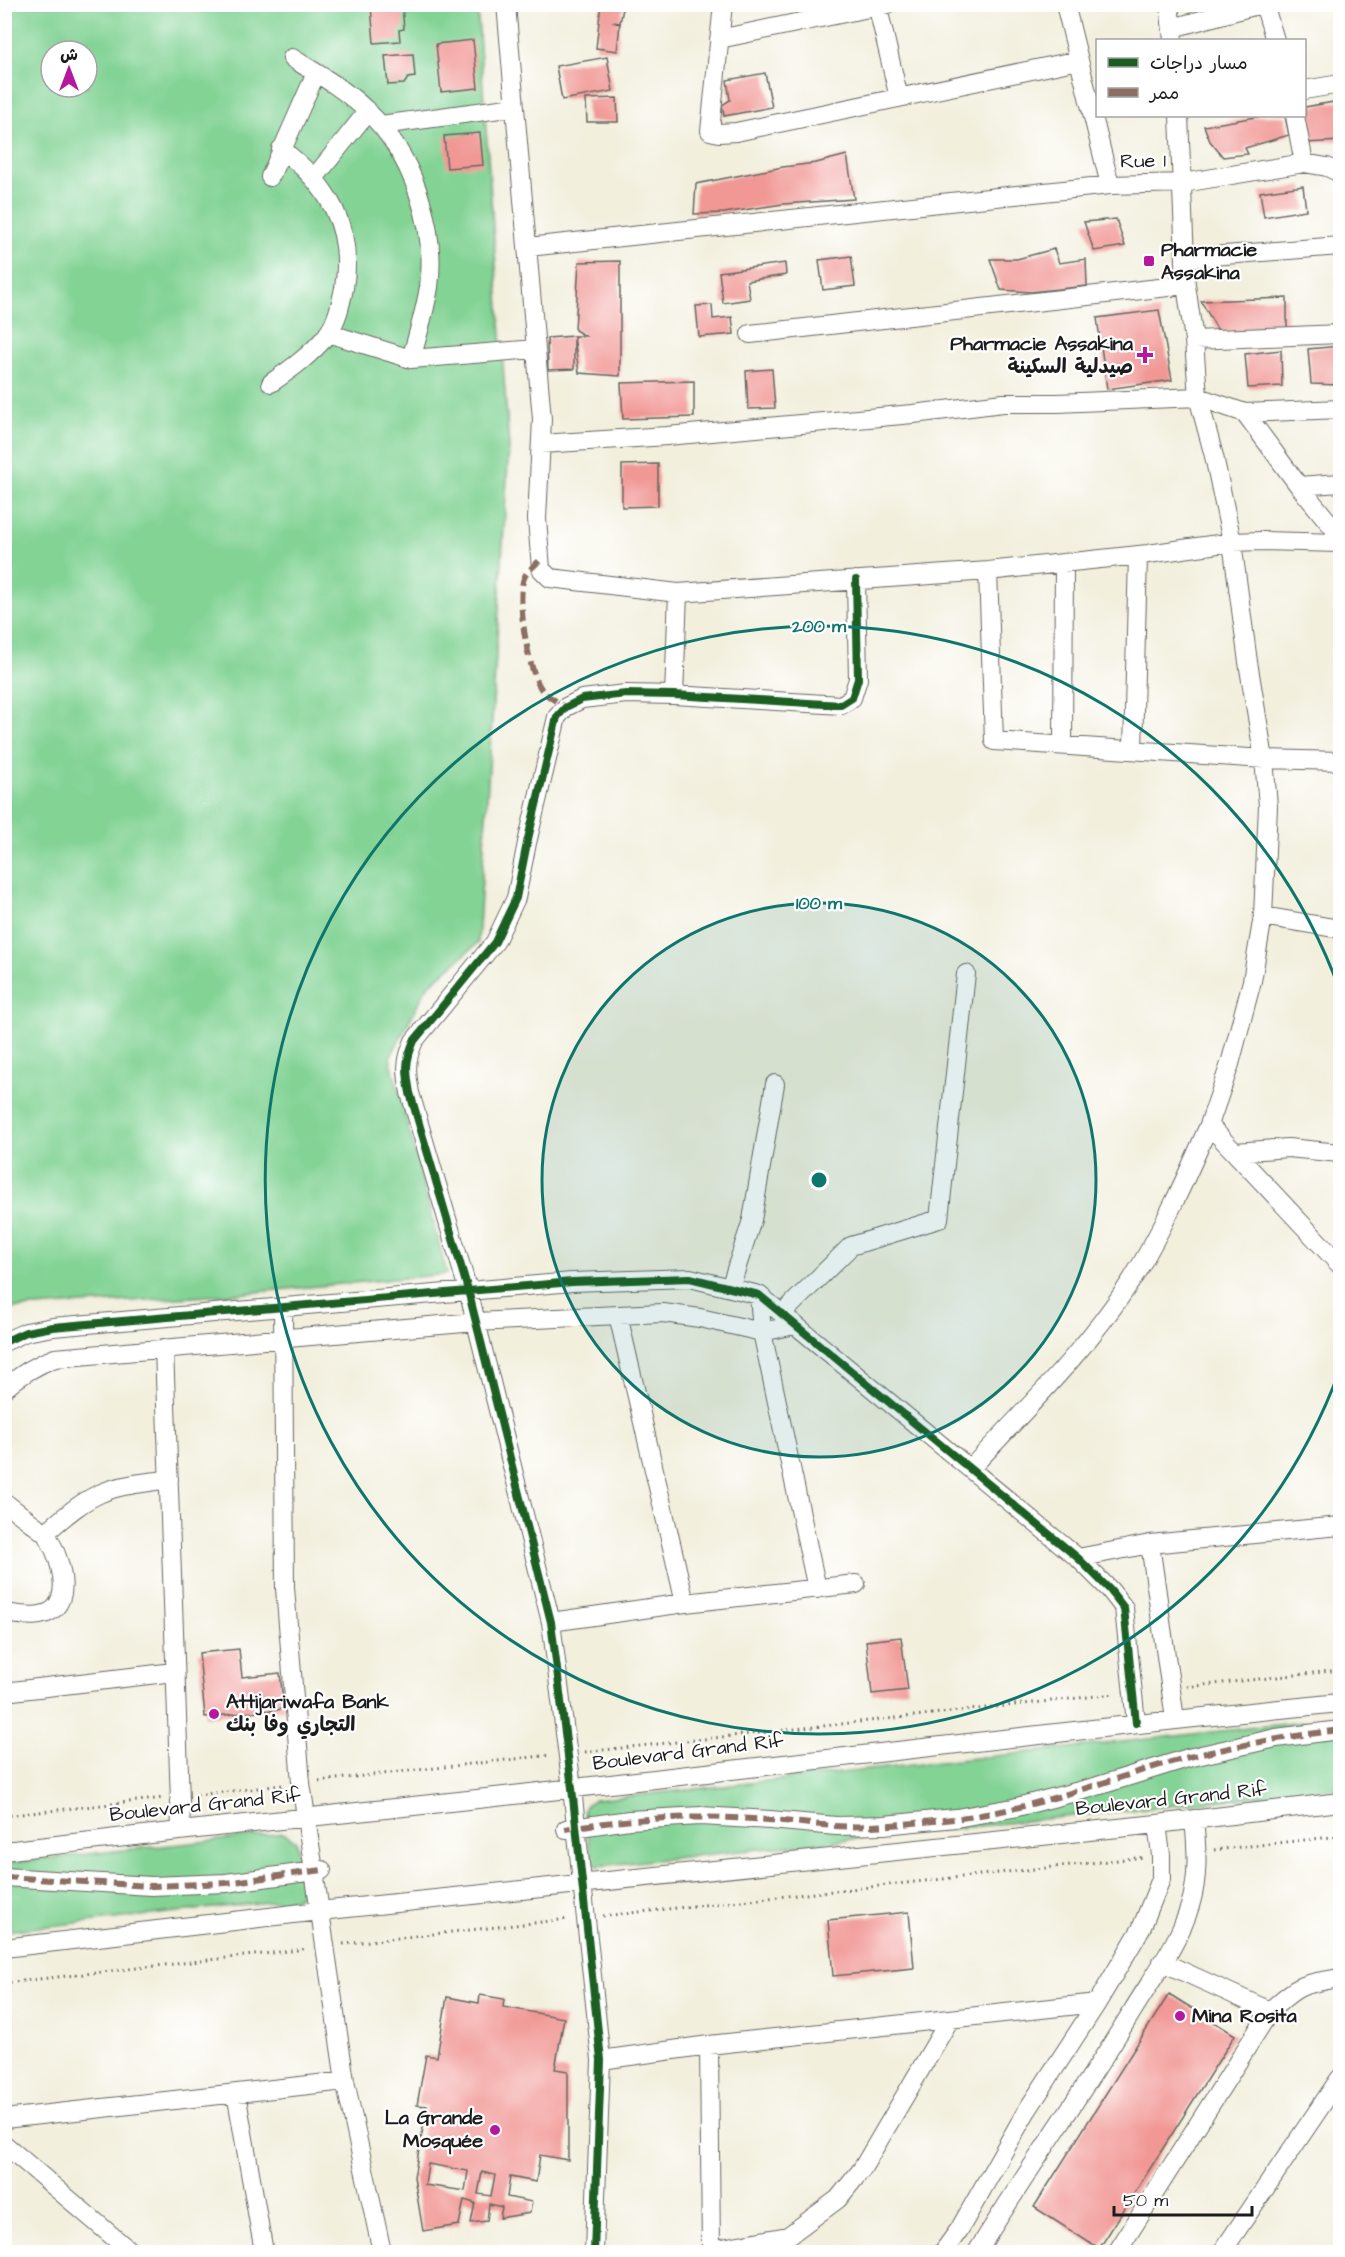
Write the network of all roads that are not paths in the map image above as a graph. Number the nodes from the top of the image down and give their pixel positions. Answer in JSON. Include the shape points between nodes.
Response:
{"nodes":[{"id":1,"x":506,"y":4,"type":"edge"},
{"id":2,"x":723,"y":4,"type":"edge"},
{"id":3,"x":1065,"y":4,"type":"edge"},
{"id":4,"x":1169,"y":4,"type":"edge"},
{"id":5,"x":1263,"y":4,"type":"edge"},
{"id":6,"x":881,"y":5,"type":"edge"},
{"id":7,"x":1172,"y":34,"type":"edge"},
{"id":8,"x":719,"y":39,"type":"junction"},
{"id":9,"x":1275,"y":39,"type":"edge"},
{"id":10,"x":292,"y":58,"type":"dead end"},
{"id":11,"x":1079,"y":60,"type":"junction"},
{"id":12,"x":316,"y":73,"type":"junction"},
{"id":13,"x":1341,"y":84,"type":"edge"},
{"id":14,"x":1306,"y":90,"type":"edge"},
{"id":15,"x":899,"y":98,"type":"junction"},
{"id":16,"x":515,"y":107,"type":"junction"},
{"id":17,"x":368,"y":111,"type":"junction"},
{"id":18,"x":1179,"y":117,"type":"edge"},
{"id":19,"x":1295,"y":117,"type":"edge"},
{"id":20,"x":381,"y":125,"type":"junction"},
{"id":21,"x":281,"y":149,"type":"junction"},
{"id":22,"x":1304,"y":163,"type":"junction"},
{"id":23,"x":1341,"y":174,"type":"edge"},
{"id":24,"x":270,"y":177,"type":"dead end"},
{"id":25,"x":315,"y":177,"type":"junction"},
{"id":26,"x":1183,"y":183,"type":"junction"},
{"id":27,"x":1110,"y":184,"type":"junction"},
{"id":28,"x":1341,"y":246,"type":"edge"},
{"id":29,"x":528,"y":247,"type":"junction"},
{"id":30,"x":1186,"y":258,"type":"junction"},
{"id":31,"x":1186,"y":285,"type":"junction"},
{"id":32,"x":328,"y":333,"type":"junction"},
{"id":33,"x":750,"y":334,"type":"dead end"},
{"id":34,"x":1341,"y":334,"type":"edge"},
{"id":35,"x":1194,"y":340,"type":"junction"},
{"id":36,"x":536,"y":350,"type":"junction"},
{"id":37,"x":411,"y":359,"type":"junction"},
{"id":38,"x":271,"y":383,"type":"dead end"},
{"id":39,"x":1198,"y":397,"type":"junction"},
{"id":40,"x":1341,"y":409,"type":"edge"},
{"id":41,"x":1245,"y":413,"type":"junction"},
{"id":42,"x":541,"y":444,"type":"junction"},
{"id":43,"x":1341,"y":483,"type":"edge"},
{"id":44,"x":1299,"y":486,"type":"junction"},
{"id":45,"x":1341,"y":536,"type":"edge"},
{"id":46,"x":1232,"y":542,"type":"junction"},
{"id":47,"x":1341,"y":543,"type":"edge"},
{"id":48,"x":1137,"y":555,"type":"junction"},
{"id":49,"x":1064,"y":563,"type":"junction"},
{"id":50,"x":988,"y":571,"type":"junction"},
{"id":51,"x":856,"y":580,"type":"junction"},
{"id":52,"x":678,"y":593,"type":"junction"},
{"id":53,"x":674,"y":695,"type":"junction"},
{"id":54,"x":1063,"y":745,"type":"junction"},
{"id":55,"x":1133,"y":750,"type":"junction"},
{"id":56,"x":1264,"y":759,"type":"junction"},
{"id":57,"x":1341,"y":761,"type":"edge"},
{"id":58,"x":1263,"y":916,"type":"junction"},
{"id":59,"x":1341,"y":929,"type":"edge"},
{"id":60,"x":966,"y":974,"type":"dead end"},
{"id":61,"x":775,"y":1084,"type":"dead end"},
{"id":62,"x":1209,"y":1125,"type":"junction"},
{"id":63,"x":1235,"y":1152,"type":"junction"},
{"id":64,"x":1341,"y":1154,"type":"edge"},
{"id":65,"x":1341,"y":1265,"type":"edge"},
{"id":66,"x":730,"y":1288,"type":"junction"},
{"id":67,"x":468,"y":1290,"type":"junction"},
{"id":68,"x":759,"y":1295,"type":"junction"},
{"id":69,"x":283,"y":1307,"type":"junction"},
{"id":70,"x":618,"y":1315,"type":"junction"},
{"id":71,"x":789,"y":1320,"type":"junction"},
{"id":72,"x":476,"y":1322,"type":"junction"},
{"id":73,"x":762,"y":1332,"type":"junction"},
{"id":74,"x":284,"y":1338,"type":"junction"},
{"id":75,"x":4,"y":1342,"type":"edge"},
{"id":76,"x":164,"y":1348,"type":"junction"},
{"id":77,"x":4,"y":1389,"type":"edge"},
{"id":78,"x":970,"y":1469,"type":"junction"},
{"id":79,"x":169,"y":1479,"type":"junction"},
{"id":80,"x":4,"y":1502,"type":"edge"},
{"id":81,"x":1341,"y":1526,"type":"edge"},
{"id":82,"x":45,"y":1533,"type":"junction"},
{"id":83,"x":1150,"y":1544,"type":"junction"},
{"id":84,"x":1078,"y":1558,"type":"junction"},
{"id":85,"x":856,"y":1584,"type":"dead end"},
{"id":86,"x":817,"y":1589,"type":"junction"},
{"id":87,"x":685,"y":1603,"type":"junction"},
{"id":88,"x":4,"y":1613,"type":"edge"},
{"id":89,"x":551,"y":1622,"type":"junction"},
{"id":90,"x":174,"y":1672,"type":"junction"},
{"id":91,"x":4,"y":1692,"type":"edge"},
{"id":92,"x":1341,"y":1703,"type":"edge"},
{"id":93,"x":1175,"y":1719,"type":"junction"},
{"id":94,"x":1136,"y":1723,"type":"junction"},
{"id":95,"x":1341,"y":1730,"type":"edge"},
{"id":96,"x":572,"y":1788,"type":"junction"},
{"id":97,"x":1341,"y":1802,"type":"edge"},
{"id":98,"x":305,"y":1817,"type":"junction"},
{"id":99,"x":1194,"y":1820,"type":"junction"},
{"id":100,"x":1157,"y":1824,"type":"junction"},
{"id":101,"x":570,"y":1828,"type":"junction"},
{"id":102,"x":181,"y":1829,"type":"junction"},
{"id":103,"x":4,"y":1851,"type":"edge"},
{"id":104,"x":317,"y":1870,"type":"junction"},
{"id":105,"x":4,"y":1877,"type":"edge"},
{"id":106,"x":581,"y":1882,"type":"junction"},
{"id":107,"x":319,"y":1911,"type":"junction"},
{"id":108,"x":4,"y":1948,"type":"edge"},
{"id":109,"x":1162,"y":1962,"type":"junction"},
{"id":110,"x":1341,"y":1978,"type":"edge"},
{"id":111,"x":1097,"y":2003,"type":"junction"},
{"id":112,"x":1270,"y":2011,"type":"junction"},
{"id":113,"x":950,"y":2019,"type":"junction"},
{"id":114,"x":709,"y":2045,"type":"junction"},
{"id":115,"x":601,"y":2060,"type":"junction"},
{"id":116,"x":1341,"y":2078,"type":"edge"},
{"id":117,"x":345,"y":2081,"type":"junction"},
{"id":118,"x":236,"y":2093,"type":"junction"},
{"id":119,"x":4,"y":2119,"type":"edge"},
{"id":120,"x":4,"y":2144,"type":"edge"},
{"id":121,"x":711,"y":2251,"type":"edge"},
{"id":122,"x":131,"y":2253,"type":"edge"},
{"id":123,"x":264,"y":2253,"type":"edge"},
{"id":124,"x":382,"y":2253,"type":"edge"},
{"id":125,"x":594,"y":2253,"type":"edge"},
{"id":126,"x":943,"y":2253,"type":"edge"},
{"id":127,"x":976,"y":2253,"type":"edge"},
{"id":128,"x":1117,"y":2253,"type":"edge"},
{"id":129,"x":1222,"y":2253,"type":"edge"}],
"edges":[{"from":1,"to":16,"type":"street"},
{"from":2,"to":8,"type":"street"},
{"from":3,"to":11,"type":"street","name":"Rue 1"},
{"from":4,"to":7,"type":"street"},
{"from":5,"to":7,"type":"street"},
{"from":5,"to":9,"type":"street"},
{"from":6,"to":8,"type":"street"},
{"from":6,"to":15,"type":"street"},
{"from":8,"to":15,"type":"street","via":[[710,131],[736,132]]},
{"from":10,"to":12,"type":"street"},
{"from":11,"to":15,"type":"street"},
{"from":11,"to":27,"type":"street","name":"Rue 1"},
{"from":12,"to":17,"type":"street"},
{"from":12,"to":21,"type":"street"},
{"from":13,"to":14,"type":"street"},
{"from":16,"to":20,"type":"street"},
{"from":16,"to":29,"type":"street"},
{"from":17,"to":20,"type":"street"},
{"from":17,"to":25,"type":"street"},
{"from":18,"to":26,"type":"street"},
{"from":19,"to":22,"type":"street"},
{"from":20,"to":37,"type":"street","via":[[402,156],[422,201],[430,248],[429,286]]},
{"from":21,"to":24,"type":"street"},
{"from":21,"to":25,"type":"street"},
{"from":22,"to":23,"type":"street"},
{"from":22,"to":26,"type":"street","name":"Rue 1"},
{"from":25,"to":32,"type":"street","via":[[339,219],[346,248],[341,304]]},
{"from":26,"to":27,"type":"street","name":"Rue 1"},
{"from":26,"to":30,"type":"street"},
{"from":27,"to":29,"type":"street"},
{"from":28,"to":30,"type":"street"},
{"from":29,"to":36,"type":"street"},
{"from":30,"to":31,"type":"street"},
{"from":31,"to":33,"type":"street"},
{"from":31,"to":35,"type":"street"},
{"from":32,"to":37,"type":"street"},
{"from":32,"to":38,"type":"street","via":[[301,362]]},
{"from":34,"to":35,"type":"street"},
{"from":35,"to":39,"type":"street"},
{"from":36,"to":37,"type":"street"},
{"from":36,"to":42,"type":"street"},
{"from":39,"to":41,"type":"street"},
{"from":39,"to":42,"type":"street","via":[[1003,403],[667,436]]},
{"from":39,"to":46,"type":"street"},
{"from":40,"to":41,"type":"street"},
{"from":41,"to":44,"type":"street"},
{"from":42,"to":52,"type":"street","via":[[537,519],[539,561],[544,574],[550,578]]},
{"from":43,"to":44,"type":"street"},
{"from":44,"to":45,"type":"street"},
{"from":46,"to":47,"type":"street"},
{"from":46,"to":48,"type":"street"},
{"from":46,"to":56,"type":"street"},
{"from":48,"to":49,"type":"street"},
{"from":48,"to":55,"type":"street"},
{"from":49,"to":50,"type":"street"},
{"from":49,"to":54,"type":"street"},
{"from":50,"to":51,"type":"street"},
{"from":50,"to":54,"type":"street","via":[[994,741]]},
{"from":51,"to":52,"type":"street"},
{"from":51,"to":53,"type":"street","via":[[858,679],[852,698],[841,705]]},
{"from":52,"to":53,"type":"street"},
{"from":53,"to":67,"type":"street","via":[[626,694],[582,699],[557,717],[516,898],[495,942],[414,1041],[407,1056],[410,1093]]},
{"from":54,"to":55,"type":"street"},
{"from":55,"to":56,"type":"street"},
{"from":56,"to":57,"type":"street"},
{"from":56,"to":58,"type":"street","via":[[1268,806]]},
{"from":58,"to":59,"type":"street"},
{"from":58,"to":62,"type":"street","via":[[1252,981]]},
{"from":60,"to":71,"type":"street","via":[[939,1219],[851,1246]]},
{"from":61,"to":66,"type":"street","via":[[752,1220]]},
{"from":62,"to":63,"type":"street"},
{"from":62,"to":78,"type":"street","via":[[1177,1199],[1131,1281],[1073,1359]]},
{"from":63,"to":64,"type":"street","via":[[1288,1148]]},
{"from":63,"to":65,"type":"street"},
{"from":66,"to":67,"type":"street","via":[[690,1278],[659,1278]]},
{"from":66,"to":68,"type":"street"},
{"from":67,"to":69,"type":"street"},
{"from":67,"to":72,"type":"street"},
{"from":68,"to":71,"type":"street"},
{"from":68,"to":73,"type":"street"},
{"from":69,"to":74,"type":"street"},
{"from":69,"to":75,"type":"street","via":[[53,1327],[26,1332]]},
{"from":70,"to":72,"type":"street"},
{"from":70,"to":73,"type":"street","via":[[663,1313]]},
{"from":70,"to":87,"type":"street"},
{"from":71,"to":73,"type":"street"},
{"from":71,"to":78,"type":"street"},
{"from":72,"to":74,"type":"street"},
{"from":72,"to":89,"type":"street"},
{"from":73,"to":86,"type":"street"},
{"from":74,"to":76,"type":"street"},
{"from":74,"to":98,"type":"street","via":[[285,1588]]},
{"from":76,"to":77,"type":"street","via":[[55,1358],[36,1365]]},
{"from":76,"to":79,"type":"street"},
{"from":78,"to":84,"type":"street"},
{"from":79,"to":82,"type":"street","via":[[125,1485],[100,1494]]},
{"from":79,"to":90,"type":"street"},
{"from":80,"to":82,"type":"street"},
{"from":81,"to":83,"type":"street"},
{"from":82,"to":88,"type":"street","via":[[60,1564],[60,1598],[54,1609],[42,1614]]},
{"from":83,"to":84,"type":"street"},
{"from":83,"to":93,"type":"street"},
{"from":84,"to":94,"type":"street","via":[[1124,1608]]},
{"from":85,"to":86,"type":"street"},
{"from":86,"to":87,"type":"street"},
{"from":87,"to":89,"type":"street"},
{"from":89,"to":96,"type":"street"},
{"from":90,"to":91,"type":"street"},
{"from":90,"to":102,"type":"street"},
{"from":92,"to":93,"type":"street","name":"Boulevard Grand Rif"},
{"from":93,"to":94,"type":"street","name":"Boulevard Grand Rif"},
{"from":94,"to":96,"type":"street","name":"Boulevard Grand Rif"},
{"from":95,"to":101,"type":"street","via":[[1275,1738],[1188,1758],[1013,1808],[956,1818],[836,1827],[700,1816]]},
{"from":96,"to":98,"type":"street","name":"Boulevard Grand Rif"},
{"from":96,"to":101,"type":"street"},
{"from":97,"to":99,"type":"street","name":"Boulevard Grand Rif"},
{"from":98,"to":102,"type":"street","name":"Boulevard Grand Rif"},
{"from":98,"to":104,"type":"street"},
{"from":99,"to":100,"type":"street","name":"Boulevard Grand Rif"},
{"from":99,"to":109,"type":"street","via":[[1196,1880],[1190,1906]]},
{"from":100,"to":106,"type":"street","name":"Boulevard Grand Rif"},
{"from":100,"to":111,"type":"street","via":[[1161,1879],[1141,1929]]},
{"from":101,"to":106,"type":"street"},
{"from":102,"to":103,"type":"street","name":"Boulevard Grand Rif"},
{"from":104,"to":105,"type":"street","via":[[226,1883],[151,1886]]},
{"from":104,"to":107,"type":"street"},
{"from":106,"to":107,"type":"street","name":"Boulevard Grand Rif"},
{"from":106,"to":115,"type":"street"},
{"from":107,"to":108,"type":"street","name":"Boulevard Grand Rif"},
{"from":107,"to":117,"type":"street"},
{"from":109,"to":112,"type":"street"},
{"from":109,"to":127,"type":"street"},
{"from":110,"to":112,"type":"street","via":[[1291,1990]]},
{"from":111,"to":113,"type":"street"},
{"from":111,"to":126,"type":"street","via":[[1026,2112]]},
{"from":112,"to":128,"type":"street"},
{"from":113,"to":114,"type":"street"},
{"from":113,"to":121,"type":"street","via":[[862,2169],[838,2199],[788,2236]]},
{"from":114,"to":115,"type":"street"},
{"from":114,"to":121,"type":"street"},
{"from":115,"to":125,"type":"street"},
{"from":116,"to":129,"type":"street"},
{"from":117,"to":118,"type":"street"},
{"from":117,"to":124,"type":"street"},
{"from":118,"to":119,"type":"street"},
{"from":118,"to":123,"type":"street"},
{"from":120,"to":122,"type":"street"}]}
